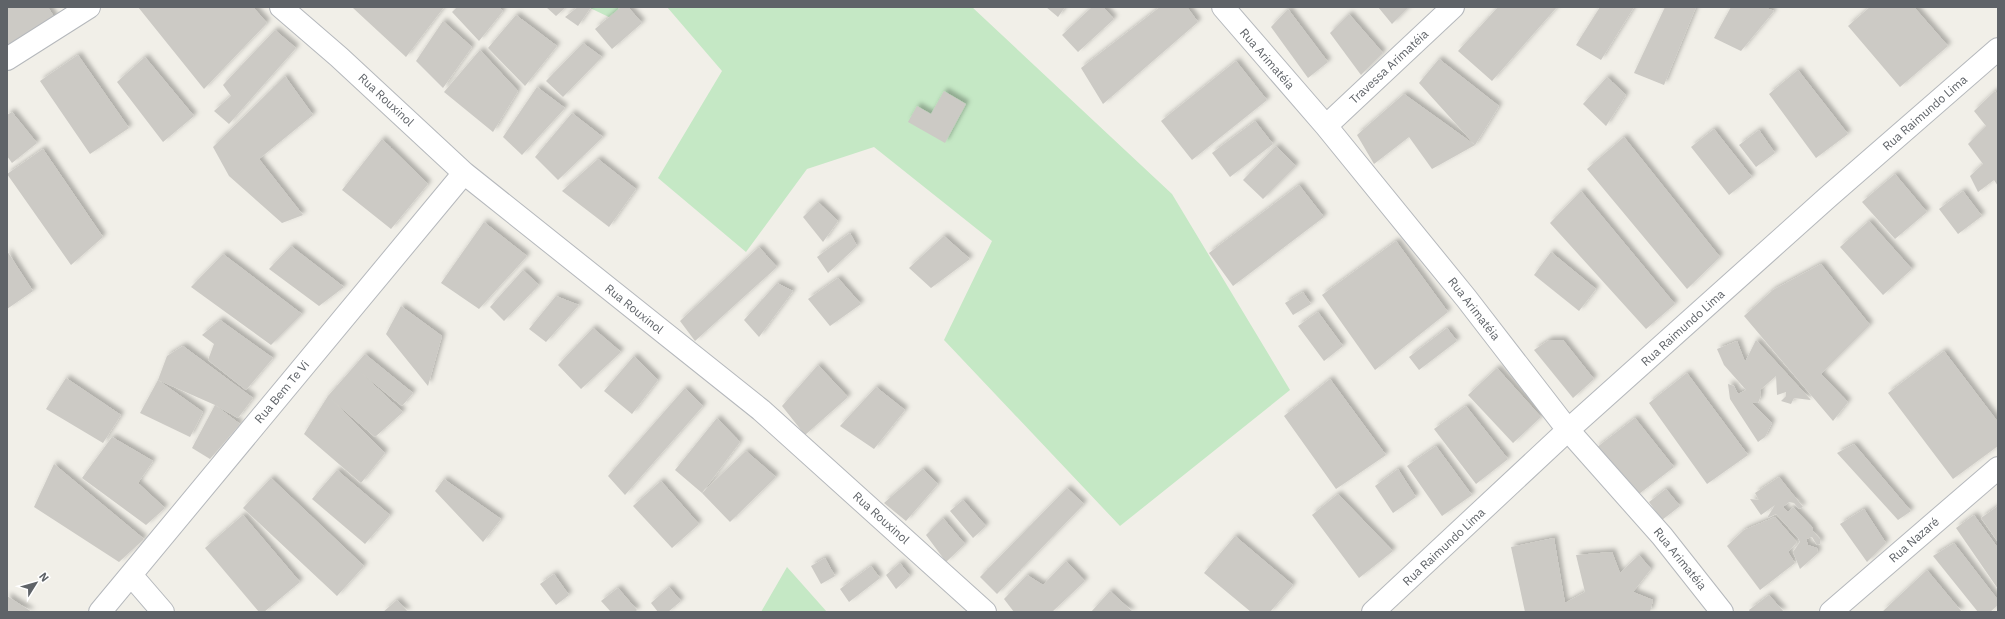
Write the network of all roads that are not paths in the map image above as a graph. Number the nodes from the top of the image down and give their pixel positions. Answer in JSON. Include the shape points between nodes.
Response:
{"nodes":[{"id":1,"x":88,"y":7,"type":"edge"},
{"id":2,"x":281,"y":7,"type":"edge"},
{"id":3,"x":1223,"y":7,"type":"edge"},
{"id":4,"x":1453,"y":7,"type":"edge"},
{"id":5,"x":1998,"y":49,"type":"edge"},
{"id":6,"x":7,"y":59,"type":"edge"},
{"id":7,"x":1326,"y":126,"type":"junction"},
{"id":8,"x":464,"y":173,"type":"junction"},
{"id":9,"x":1568,"y":430,"type":"junction"},
{"id":10,"x":1998,"y":468,"type":"edge"},
{"id":11,"x":130,"y":575,"type":"junction"},
{"id":12,"x":100,"y":612,"type":"edge"},
{"id":13,"x":163,"y":612,"type":"edge"},
{"id":14,"x":985,"y":612,"type":"edge"},
{"id":15,"x":1373,"y":612,"type":"edge"},
{"id":16,"x":1722,"y":612,"type":"edge"},
{"id":17,"x":1831,"y":612,"type":"edge"}],
"edges":[{"from":1,"to":6,"type":"street"},
{"from":2,"to":8,"type":"street","name":"Rua Rouxinol"},
{"from":3,"to":7,"type":"street","name":"Rua Arimatéia"},
{"from":4,"to":7,"type":"street","name":"Travessa Arimatéia"},
{"from":5,"to":9,"type":"street","name":"Rua Raimundo Lima"},
{"from":7,"to":9,"type":"street","name":"Rua Arimatéia","via":[[1466,298]]},
{"from":8,"to":11,"type":"street","name":"Rua Bem Te Vi"},
{"from":8,"to":14,"type":"street","name":"Rua Rouxinol","via":[[761,410]]},
{"from":9,"to":15,"type":"street","name":"Rua Raimundo Lima"},
{"from":9,"to":16,"type":"street","name":"Rua Arimatéia","via":[[1662,536]]},
{"from":10,"to":17,"type":"street","name":"Rua Nazaré"},
{"from":11,"to":12,"type":"street","name":"Rua Bem Te Vi"},
{"from":11,"to":13,"type":"street"}]}
